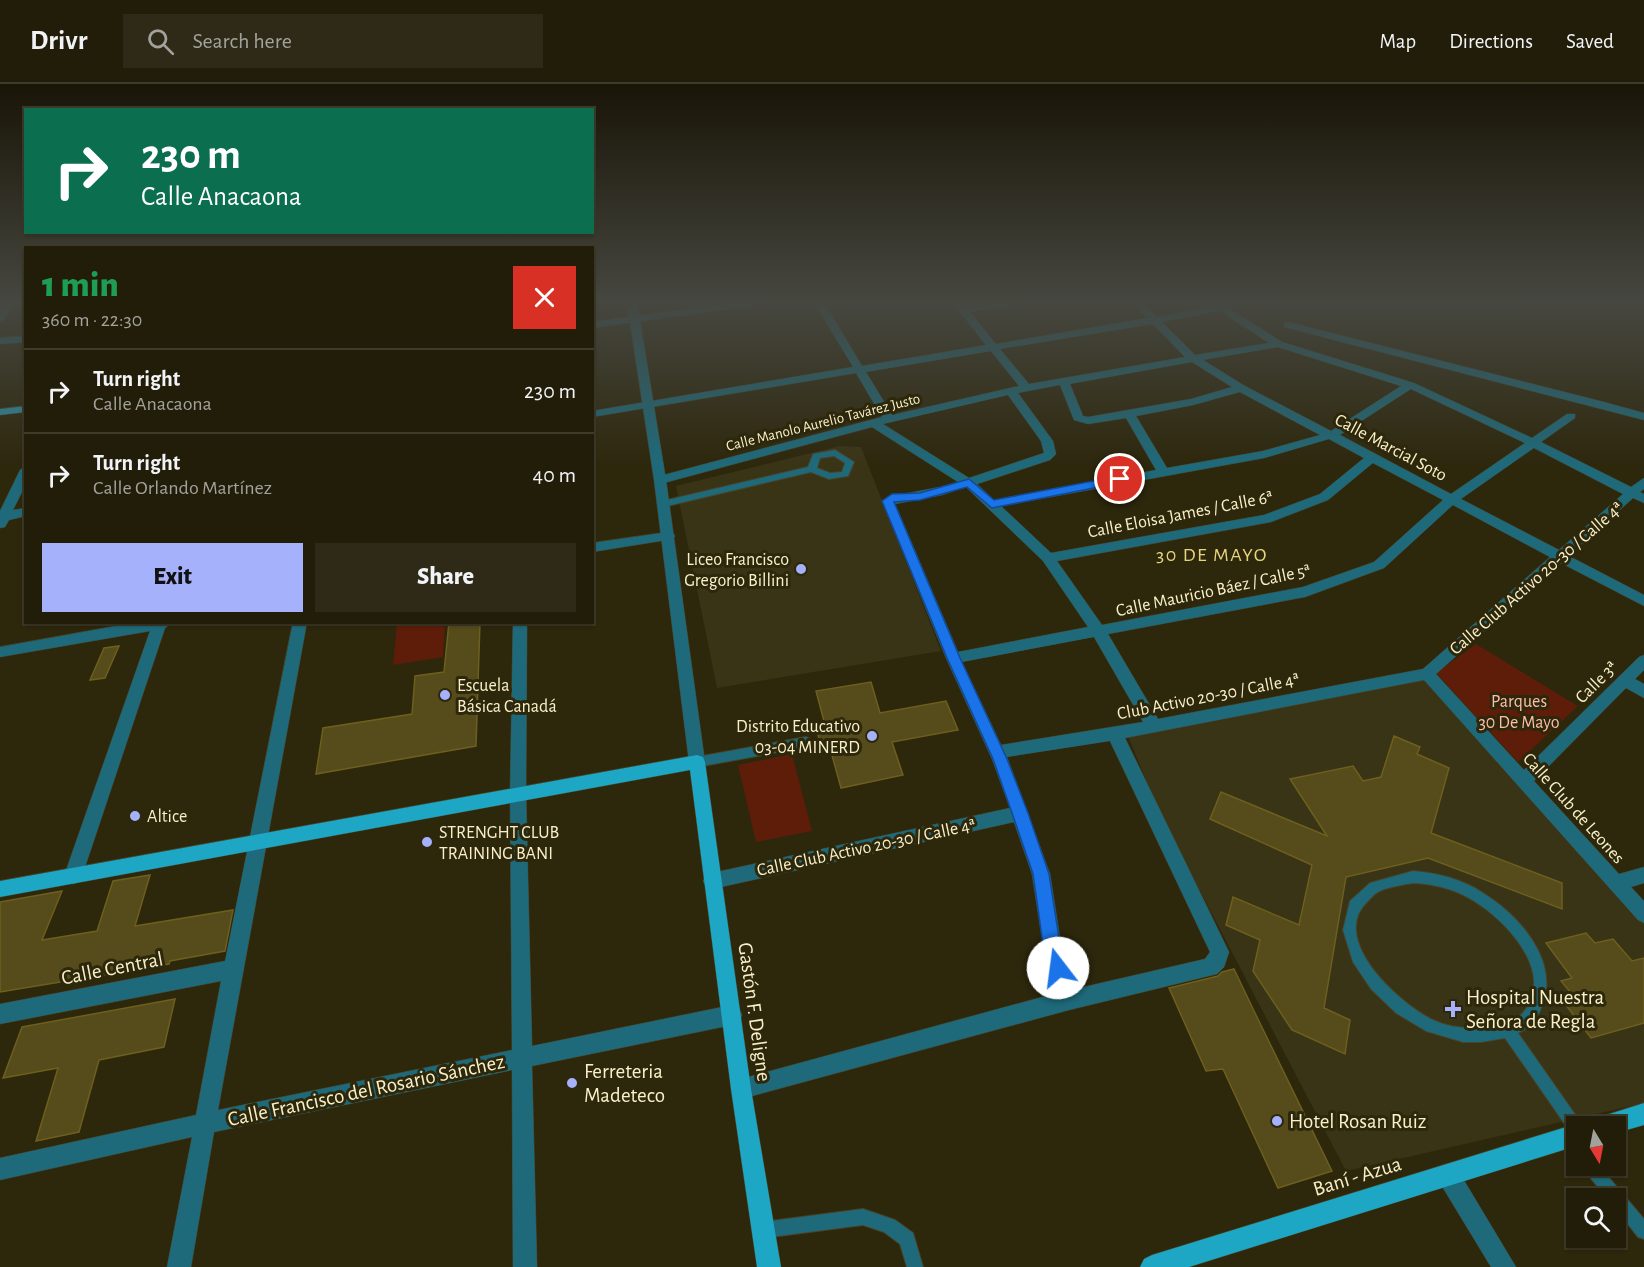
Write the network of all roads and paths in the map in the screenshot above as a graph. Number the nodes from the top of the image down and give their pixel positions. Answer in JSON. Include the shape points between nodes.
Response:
{"nodes":[{"id":1,"x":641,"y":357,"type":"edge"},
{"id":2,"x":852,"y":357,"type":"edge"},
{"id":3,"x":931,"y":357,"type":"edge"},
{"id":4,"x":1001,"y":357,"type":"edge"},
{"id":5,"x":1197,"y":357,"type":"edge"},
{"id":6,"x":1323,"y":357,"type":"edge"},
{"id":7,"x":1408,"y":357,"type":"edge"},
{"id":8,"x":1192,"y":358,"type":"junction"},
{"id":9,"x":859,"y":369,"type":"junction"},
{"id":10,"x":1064,"y":381,"type":"junction"},
{"id":11,"x":1410,"y":385,"type":"junction"},
{"id":12,"x":1026,"y":388,"type":"junction"},
{"id":13,"x":1241,"y":388,"type":"junction"},
{"id":14,"x":1011,"y":392,"type":"junction"},
{"id":15,"x":647,"y":405,"type":"junction"},
{"id":16,"x":24,"y":409,"type":"edge"},
{"id":17,"x":0,"y":412,"type":"edge"},
{"id":18,"x":594,"y":414,"type":"edge"},
{"id":19,"x":1130,"y":415,"type":"junction"},
{"id":20,"x":1571,"y":416,"type":"dead end"},
{"id":21,"x":1644,"y":417,"type":"edge"},
{"id":22,"x":889,"y":419,"type":"junction"},
{"id":23,"x":873,"y":423,"type":"junction"},
{"id":24,"x":1332,"y":435,"type":"junction"},
{"id":25,"x":1532,"y":442,"type":"junction"},
{"id":26,"x":1373,"y":456,"type":"junction"},
{"id":27,"x":812,"y":469,"type":"dead end"},
{"id":28,"x":1163,"y":471,"type":"junction"},
{"id":29,"x":24,"y":474,"type":"edge"},
{"id":30,"x":660,"y":480,"type":"junction"},
{"id":31,"x":1644,"y":482,"type":"edge"},
{"id":32,"x":969,"y":483,"type":"junction"},
{"id":33,"x":1638,"y":496,"type":"edge"},
{"id":34,"x":1452,"y":500,"type":"junction"},
{"id":35,"x":663,"y":504,"type":"junction"},
{"id":36,"x":992,"y":504,"type":"junction"},
{"id":37,"x":24,"y":513,"type":"edge"},
{"id":38,"x":1,"y":519,"type":"edge"},
{"id":39,"x":668,"y":536,"type":"junction"},
{"id":40,"x":594,"y":548,"type":"edge"},
{"id":41,"x":1560,"y":557,"type":"junction"},
{"id":42,"x":1048,"y":558,"type":"junction"},
{"id":43,"x":1644,"y":601,"type":"edge"},
{"id":44,"x":156,"y":624,"type":"edge"},
{"id":45,"x":162,"y":624,"type":"edge"},
{"id":46,"x":300,"y":624,"type":"edge"},
{"id":47,"x":520,"y":624,"type":"edge"},
{"id":48,"x":1100,"y":632,"type":"junction"},
{"id":49,"x":0,"y":652,"type":"edge"},
{"id":50,"x":953,"y":658,"type":"junction"},
{"id":51,"x":1644,"y":662,"type":"edge"},
{"id":52,"x":1427,"y":674,"type":"junction"},
{"id":53,"x":1625,"y":680,"type":"junction"},
{"id":54,"x":1644,"y":692,"type":"edge"},
{"id":55,"x":1153,"y":725,"type":"junction"},
{"id":56,"x":1115,"y":734,"type":"junction"},
{"id":57,"x":806,"y":742,"type":"dead end"},
{"id":58,"x":996,"y":752,"type":"junction"},
{"id":59,"x":697,"y":762,"type":"junction"},
{"id":60,"x":1524,"y":781,"type":"junction"},
{"id":61,"x":518,"y":793,"type":"junction"},
{"id":62,"x":1020,"y":813,"type":"junction"},
{"id":63,"x":257,"y":842,"type":"junction"},
{"id":64,"x":1644,"y":875,"type":"edge"},
{"id":65,"x":73,"y":876,"type":"junction"},
{"id":66,"x":712,"y":881,"type":"junction"},
{"id":67,"x":1616,"y":883,"type":"junction"},
{"id":68,"x":0,"y":888,"type":"edge"},
{"id":69,"x":1644,"y":914,"type":"edge"},
{"id":70,"x":233,"y":969,"type":"junction"},
{"id":71,"x":1069,"y":1000,"type":"junction"},
{"id":72,"x":0,"y":1014,"type":"edge"},
{"id":73,"x":732,"y":1015,"type":"junction"},
{"id":74,"x":1508,"y":1030,"type":"junction"},
{"id":75,"x":523,"y":1057,"type":"junction"},
{"id":76,"x":741,"y":1089,"type":"junction"},
{"id":77,"x":1644,"y":1114,"type":"edge"},
{"id":78,"x":1626,"y":1120,"type":"edge"},
{"id":79,"x":206,"y":1123,"type":"junction"},
{"id":80,"x":1566,"y":1124,"type":"edge"},
{"id":81,"x":1566,"y":1139,"type":"edge"},
{"id":82,"x":0,"y":1170,"type":"edge"},
{"id":83,"x":1448,"y":1175,"type":"junction"},
{"id":84,"x":1598,"y":1176,"type":"edge"},
{"id":85,"x":763,"y":1230,"type":"junction"},
{"id":86,"x":1644,"y":1231,"type":"edge"},
{"id":87,"x":179,"y":1267,"type":"edge"},
{"id":88,"x":525,"y":1267,"type":"edge"},
{"id":89,"x":769,"y":1267,"type":"edge"},
{"id":90,"x":915,"y":1267,"type":"edge"},
{"id":91,"x":1152,"y":1267,"type":"edge"},
{"id":92,"x":1504,"y":1267,"type":"edge"}],
"edges":[{"from":1,"to":15,"type":"street"},
{"from":2,"to":9,"type":"street"},
{"from":3,"to":9,"type":"street"},
{"from":4,"to":12,"type":"street"},
{"from":5,"to":8,"type":"street","name":"Calle Manolo Aurelio Tavárez Justo"},
{"from":6,"to":11,"type":"street"},
{"from":7,"to":21,"type":"street"},
{"from":8,"to":10,"type":"street","name":"Calle Manolo Aurelio Tavárez Justo"},
{"from":8,"to":13,"type":"street","name":"Calle Marcial Soto"},
{"from":9,"to":15,"type":"street"},
{"from":9,"to":22,"type":"street"},
{"from":10,"to":12,"type":"street","name":"Calle Manolo Aurelio Tavárez Justo"},
{"from":10,"to":19,"type":"street","via":[[1082,421]]},
{"from":11,"to":24,"type":"street"},
{"from":11,"to":25,"type":"street"},
{"from":12,"to":14,"type":"street","name":"Calle Manolo Aurelio Tavárez Justo"},
{"from":13,"to":19,"type":"street"},
{"from":13,"to":24,"type":"street","name":"Calle Marcial Soto"},
{"from":14,"to":22,"type":"street","name":"Calle Manolo Aurelio Tavárez Justo"},
{"from":14,"to":32,"type":"street","via":[[1047,441],[1050,454]]},
{"from":15,"to":18,"type":"street"},
{"from":15,"to":30,"type":"street"},
{"from":16,"to":17,"type":"main road"},
{"from":19,"to":28,"type":"street"},
{"from":20,"to":25,"type":"street","name":"Calle Mauricio Báez / Calle 5ª"},
{"from":22,"to":23,"type":"street","name":"Calle Manolo Aurelio Tavárez Justo"},
{"from":23,"to":30,"type":"street","name":"Calle Manolo Aurelio Tavárez Justo"},
{"from":23,"to":32,"type":"street"},
{"from":24,"to":26,"type":"street","name":"Calle Marcial Soto"},
{"from":24,"to":28,"type":"street","via":[[1264,453]]},
{"from":25,"to":33,"type":"street"},
{"from":25,"to":34,"type":"street","name":"Calle Mauricio Báez / Calle 5ª"},
{"from":26,"to":34,"type":"street","name":"Calle Marcial Soto"},
{"from":26,"to":42,"type":"street","name":"Calle Eloisa James / Calle 6ª","via":[[1324,497],[1266,519]]},
{"from":27,"to":35,"type":"lane"},
{"from":28,"to":36,"type":"street"},
{"from":29,"to":38,"type":"street"},
{"from":30,"to":35,"type":"street"},
{"from":31,"to":33,"type":"street","name":"Calle Club Activo 20-30 / Calle 4ª"},
{"from":32,"to":36,"type":"street"},
{"from":32,"to":50,"type":"street","via":[[920,497],[888,501]]},
{"from":33,"to":41,"type":"street","name":"Calle Club Activo 20-30 / Calle 4ª"},
{"from":34,"to":41,"type":"street","name":"Calle Marcial Soto"},
{"from":34,"to":48,"type":"street","name":"Calle Mauricio Báez / Calle 5ª","via":[[1379,565],[1305,592]]},
{"from":35,"to":39,"type":"street"},
{"from":36,"to":42,"type":"street"},
{"from":37,"to":38,"type":"street"},
{"from":39,"to":40,"type":"street"},
{"from":39,"to":59,"type":"street"},
{"from":41,"to":43,"type":"street","name":"Calle Marcial Soto"},
{"from":41,"to":52,"type":"street","name":"Calle Club Activo 20-30 / Calle 4ª"},
{"from":42,"to":48,"type":"street"},
{"from":44,"to":49,"type":"street"},
{"from":45,"to":65,"type":"street"},
{"from":46,"to":63,"type":"street"},
{"from":47,"to":61,"type":"street"},
{"from":48,"to":50,"type":"street","name":"Calle Mauricio Báez / Calle 5ª"},
{"from":48,"to":55,"type":"street"},
{"from":50,"to":58,"type":"street"},
{"from":51,"to":53,"type":"street","name":"Calle 3ª"},
{"from":52,"to":55,"type":"street","name":"Club Activo 20-30 / Calle 4ª"},
{"from":52,"to":60,"type":"street","name":"Calle Club de Leones"},
{"from":53,"to":54,"type":"street"},
{"from":53,"to":60,"type":"street","name":"Calle 3ª"},
{"from":55,"to":56,"type":"street","name":"Club Activo 20-30 / Calle 4ª"},
{"from":56,"to":58,"type":"street","name":"Club Activo 20-30 / Calle 4ª"},
{"from":56,"to":71,"type":"street","via":[[1220,952],[1209,967]]},
{"from":57,"to":59,"type":"lane"},
{"from":58,"to":62,"type":"street"},
{"from":59,"to":61,"type":"main road"},
{"from":59,"to":66,"type":"main road","name":"Gastón F. Deligne"},
{"from":60,"to":67,"type":"street","name":"Calle Club de Leones"},
{"from":61,"to":63,"type":"main road"},
{"from":61,"to":75,"type":"street"},
{"from":62,"to":66,"type":"street","name":"Calle Club Activo 20-30 / Calle 4ª"},
{"from":62,"to":71,"type":"street","via":[[1041,874],[1053,951]]},
{"from":63,"to":65,"type":"main road"},
{"from":63,"to":70,"type":"street"},
{"from":64,"to":67,"type":"street"},
{"from":65,"to":68,"type":"main road"},
{"from":66,"to":73,"type":"main road","name":"Gastón F. Deligne"},
{"from":67,"to":69,"type":"street","name":"Calle Club de Leones"},
{"from":70,"to":72,"type":"street","name":"Calle Central"},
{"from":70,"to":79,"type":"street"},
{"from":71,"to":76,"type":"street"},
{"from":73,"to":75,"type":"street","name":"Calle Francisco del Rosario Sánchez"},
{"from":73,"to":76,"type":"main road","name":"Gastón F. Deligne"},
{"from":74,"to":74,"type":"lane","via":[[1521,1024],[1533,1010],[1540,980],[1522,937],[1498,911],[1471,892],[1427,878],[1400,878],[1359,898],[1350,920],[1353,947],[1367,975],[1393,1003],[1444,1031],[1479,1036]]},
{"from":74,"to":80,"type":"lane"},
{"from":75,"to":79,"type":"street","name":"Calle Francisco del Rosario Sánchez"},
{"from":75,"to":88,"type":"street"},
{"from":76,"to":85,"type":"main road","name":"Gastón F. Deligne"},
{"from":77,"to":78,"type":"main road"},
{"from":79,"to":82,"type":"street","name":"Calle Francisco del Rosario Sánchez"},
{"from":79,"to":87,"type":"street"},
{"from":81,"to":83,"type":"main road","name":"Baní - Azua"},
{"from":83,"to":91,"type":"main road","name":"Baní - Azua"},
{"from":83,"to":92,"type":"street"},
{"from":84,"to":86,"type":"lane"},
{"from":85,"to":89,"type":"main road","name":"Gastón F. Deligne"},
{"from":85,"to":90,"type":"lane","via":[[863,1217],[890,1226],[907,1239]]}]}
